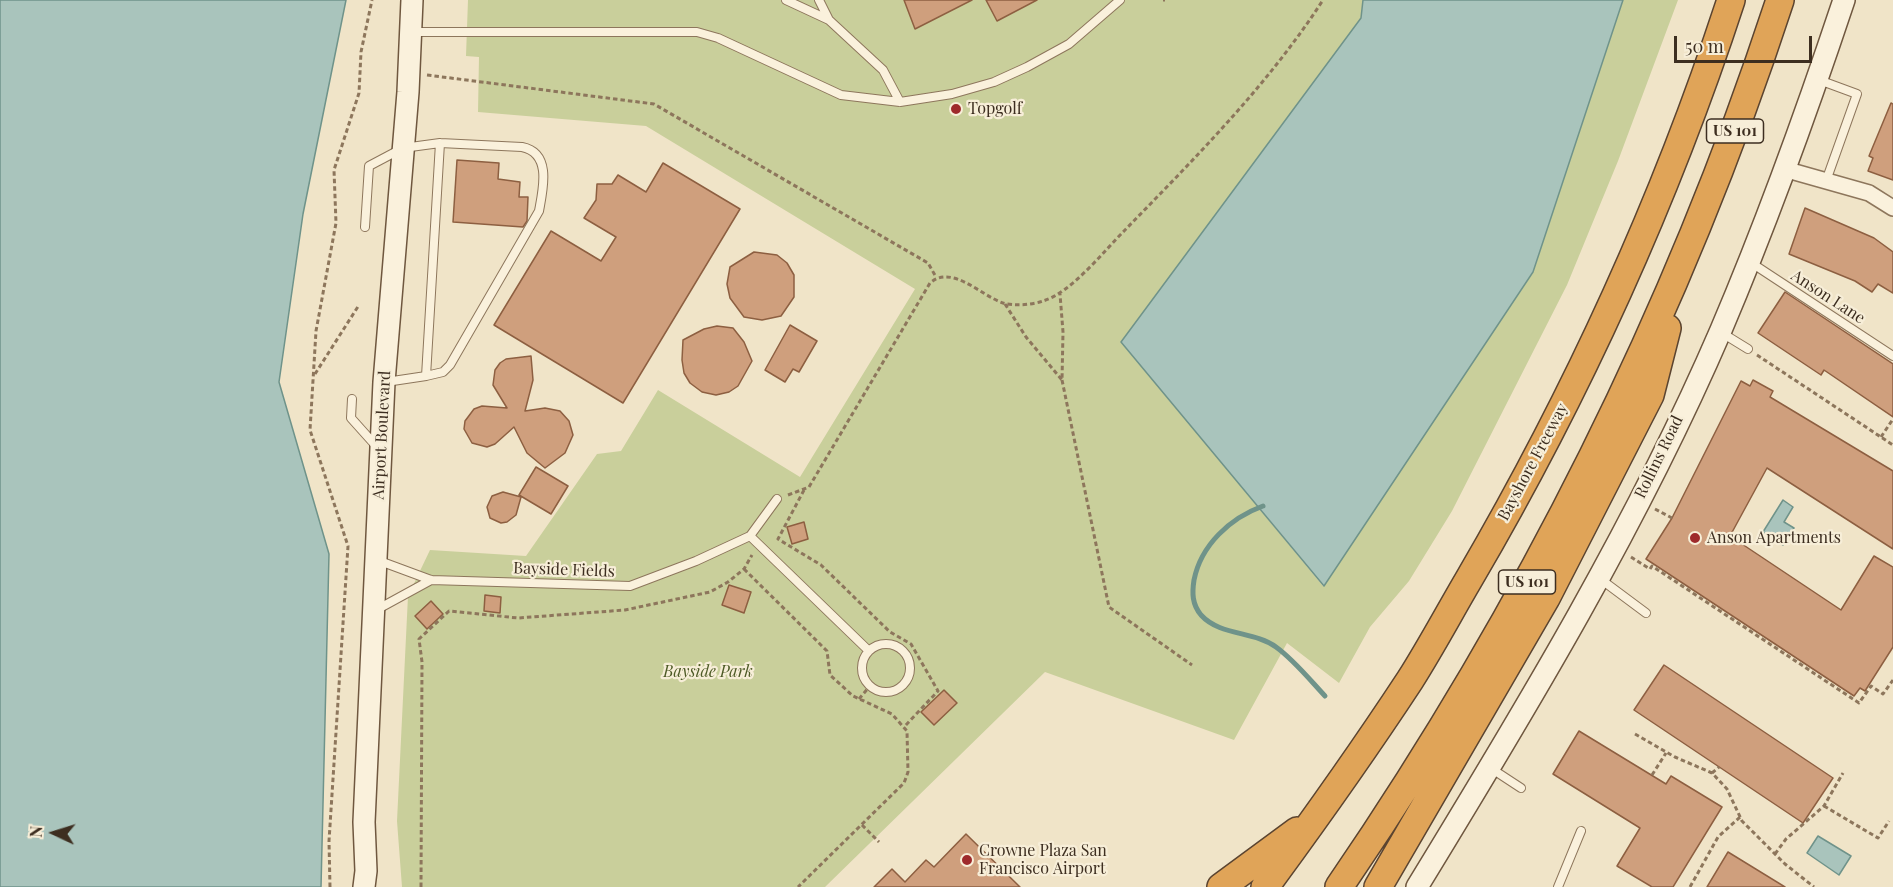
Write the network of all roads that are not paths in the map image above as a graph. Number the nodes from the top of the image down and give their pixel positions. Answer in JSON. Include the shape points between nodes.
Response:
{"nodes":[{"id":1,"x":412,"y":0,"type":"edge"},
{"id":2,"x":786,"y":0,"type":"edge"},
{"id":3,"x":819,"y":0,"type":"edge"},
{"id":4,"x":1120,"y":0,"type":"edge"},
{"id":5,"x":1731,"y":0,"type":"edge"},
{"id":6,"x":1780,"y":0,"type":"edge"},
{"id":7,"x":1844,"y":0,"type":"edge"},
{"id":8,"x":830,"y":20,"type":"junction"},
{"id":9,"x":411,"y":32,"type":"junction"},
{"id":10,"x":1817,"y":79,"type":"junction"},
{"id":11,"x":900,"y":102,"type":"junction"},
{"id":12,"x":440,"y":143,"type":"junction"},
{"id":13,"x":403,"y":148,"type":"junction"},
{"id":14,"x":1784,"y":169,"type":"junction"},
{"id":15,"x":1826,"y":181,"type":"junction"},
{"id":16,"x":1893,"y":208,"type":"edge"},
{"id":17,"x":365,"y":227,"type":"dead end"},
{"id":18,"x":1683,"y":260,"type":"junction"},
{"id":19,"x":1749,"y":261,"type":"junction"},
{"id":20,"x":1720,"y":331,"type":"junction"},
{"id":21,"x":1748,"y":349,"type":"road end"},
{"id":22,"x":1893,"y":356,"type":"edge"},
{"id":23,"x":426,"y":376,"type":"junction"},
{"id":24,"x":384,"y":382,"type":"junction"},
{"id":25,"x":352,"y":399,"type":"dead end"},
{"id":26,"x":381,"y":451,"type":"junction"},
{"id":27,"x":777,"y":499,"type":"road end"},
{"id":28,"x":750,"y":536,"type":"junction"},
{"id":29,"x":376,"y":560,"type":"junction"},
{"id":30,"x":1599,"y":578,"type":"junction"},
{"id":31,"x":430,"y":580,"type":"junction"},
{"id":32,"x":374,"y":611,"type":"junction"},
{"id":33,"x":1646,"y":613,"type":"dead end"},
{"id":34,"x":869,"y":651,"type":"junction"},
{"id":35,"x":1490,"y":768,"type":"junction"},
{"id":36,"x":1521,"y":788,"type":"dead end"},
{"id":37,"x":1315,"y":818,"type":"junction"},
{"id":38,"x":1581,"y":831,"type":"dead end"},
{"id":39,"x":367,"y":881,"type":"edge"},
{"id":40,"x":1221,"y":887,"type":"edge"},
{"id":41,"x":1265,"y":887,"type":"edge"},
{"id":42,"x":1339,"y":887,"type":"edge"},
{"id":43,"x":1378,"y":887,"type":"edge"},
{"id":44,"x":1417,"y":887,"type":"edge"},
{"id":45,"x":1558,"y":887,"type":"edge"}],
"edges":[{"from":1,"to":9,"type":"street","name":"Airport Boulevard"},
{"from":2,"to":8,"type":"lane"},
{"from":3,"to":8,"type":"lane"},
{"from":4,"to":11,"type":"lane","via":[[1069,44],[1027,67],[952,94]]},
{"from":5,"to":37,"type":"highway","name":"Bayshore Freeway","number":"US 101","via":[[1642,237],[1543,445],[1410,679]]},
{"from":6,"to":18,"type":"highway","number":"US 101","via":[[1744,107]]},
{"from":7,"to":10,"type":"street","name":"Rollins Road"},
{"from":8,"to":11,"type":"lane","via":[[882,70]]},
{"from":9,"to":11,"type":"lane","via":[[697,32],[841,95]]},
{"from":9,"to":13,"type":"street","name":"Airport Boulevard"},
{"from":10,"to":14,"type":"street","name":"Rollins Road"},
{"from":10,"to":15,"type":"lane","via":[[1857,94]]},
{"from":12,"to":13,"type":"lane"},
{"from":12,"to":23,"type":"lane"},
{"from":12,"to":23,"type":"lane","via":[[531,149],[542,160],[543,190],[539,212],[461,349],[443,372]]},
{"from":13,"to":17,"type":"lane","via":[[369,166]]},
{"from":13,"to":24,"type":"street","name":"Airport Boulevard"},
{"from":14,"to":15,"type":"street"},
{"from":14,"to":19,"type":"street","name":"Rollins Road"},
{"from":15,"to":16,"type":"street","via":[[1869,194]]},
{"from":18,"to":42,"type":"highway","number":"US 101","via":[[1618,405],[1546,547],[1433,744]]},
{"from":18,"to":43,"type":"highway","via":[[1650,395],[1546,598]]},
{"from":19,"to":20,"type":"street","name":"Rollins Road"},
{"from":19,"to":22,"type":"lane","name":"Anson Lane"},
{"from":20,"to":21,"type":"lane"},
{"from":20,"to":30,"type":"street","name":"Rollins Road"},
{"from":23,"to":24,"type":"lane"},
{"from":24,"to":26,"type":"street","name":"Airport Boulevard"},
{"from":25,"to":26,"type":"lane","via":[[351,418]]},
{"from":26,"to":29,"type":"street","name":"Airport Boulevard"},
{"from":27,"to":28,"type":"lane","name":"Bayside Fields"},
{"from":28,"to":31,"type":"lane","name":"Bayside Fields","via":[[630,586]]},
{"from":28,"to":34,"type":"lane"},
{"from":29,"to":31,"type":"lane","name":"Bayside Fields"},
{"from":29,"to":32,"type":"street","name":"Airport Boulevard"},
{"from":30,"to":33,"type":"lane"},
{"from":30,"to":35,"type":"street","name":"Rollins Road"},
{"from":31,"to":32,"type":"lane"},
{"from":32,"to":39,"type":"street","name":"Airport Boulevard","via":[[364,822]]},
{"from":34,"to":34,"type":"lane","via":[[862,672],[870,686],[884,692],[903,684],[909,668],[906,654],[893,645],[878,645]]},
{"from":35,"to":36,"type":"lane"},
{"from":35,"to":44,"type":"street","name":"Rollins Road"},
{"from":37,"to":40,"type":"highway"},
{"from":37,"to":41,"type":"highway","name":"Bayshore Freeway","number":"US 101"},
{"from":38,"to":45,"type":"lane"}]}
